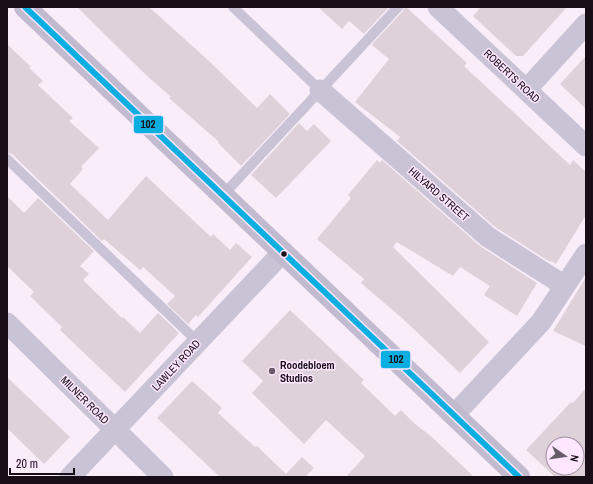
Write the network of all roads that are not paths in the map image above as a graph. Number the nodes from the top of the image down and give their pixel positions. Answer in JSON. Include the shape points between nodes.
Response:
{"nodes":[{"id":1,"x":25,"y":7,"type":"edge"},
{"id":2,"x":233,"y":7,"type":"edge"},
{"id":3,"x":398,"y":7,"type":"edge"},
{"id":4,"x":438,"y":7,"type":"edge"},
{"id":5,"x":586,"y":24,"type":"edge"},
{"id":6,"x":320,"y":90,"type":"junction"},
{"id":7,"x":526,"y":90,"type":"junction"},
{"id":8,"x":586,"y":146,"type":"edge"},
{"id":9,"x":7,"y":159,"type":"edge"},
{"id":10,"x":223,"y":195,"type":"junction"},
{"id":11,"x":283,"y":252,"type":"junction"},
{"id":12,"x":586,"y":254,"type":"edge"},
{"id":13,"x":565,"y":286,"type":"junction"},
{"id":14,"x":7,"y":323,"type":"edge"},
{"id":15,"x":198,"y":342,"type":"junction"},
{"id":16,"x":454,"y":415,"type":"junction"},
{"id":17,"x":114,"y":430,"type":"junction"},
{"id":18,"x":70,"y":477,"type":"edge"},
{"id":19,"x":163,"y":477,"type":"edge"},
{"id":20,"x":519,"y":477,"type":"edge"}],
"edges":[{"from":1,"to":10,"type":"street"},
{"from":2,"to":6,"type":"lane"},
{"from":3,"to":6,"type":"lane"},
{"from":4,"to":7,"type":"street","name":"ROBERTS ROAD"},
{"from":5,"to":7,"type":"street"},
{"from":6,"to":10,"type":"lane"},
{"from":6,"to":13,"type":"street","name":"HILYARD STREET","via":[[488,237]]},
{"from":7,"to":8,"type":"street","name":"ROBERTS ROAD"},
{"from":9,"to":15,"type":"lane"},
{"from":10,"to":11,"type":"street"},
{"from":11,"to":15,"type":"street","name":"LAWLEY ROAD"},
{"from":11,"to":16,"type":"street"},
{"from":12,"to":13,"type":"street"},
{"from":13,"to":16,"type":"street","via":[[541,322]]},
{"from":14,"to":17,"type":"street","name":"MILNER ROAD"},
{"from":15,"to":17,"type":"street","name":"LAWLEY ROAD"},
{"from":16,"to":20,"type":"street"},
{"from":17,"to":18,"type":"street","name":"LAWLEY ROAD"},
{"from":17,"to":19,"type":"street","name":"MILNER ROAD"}]}
